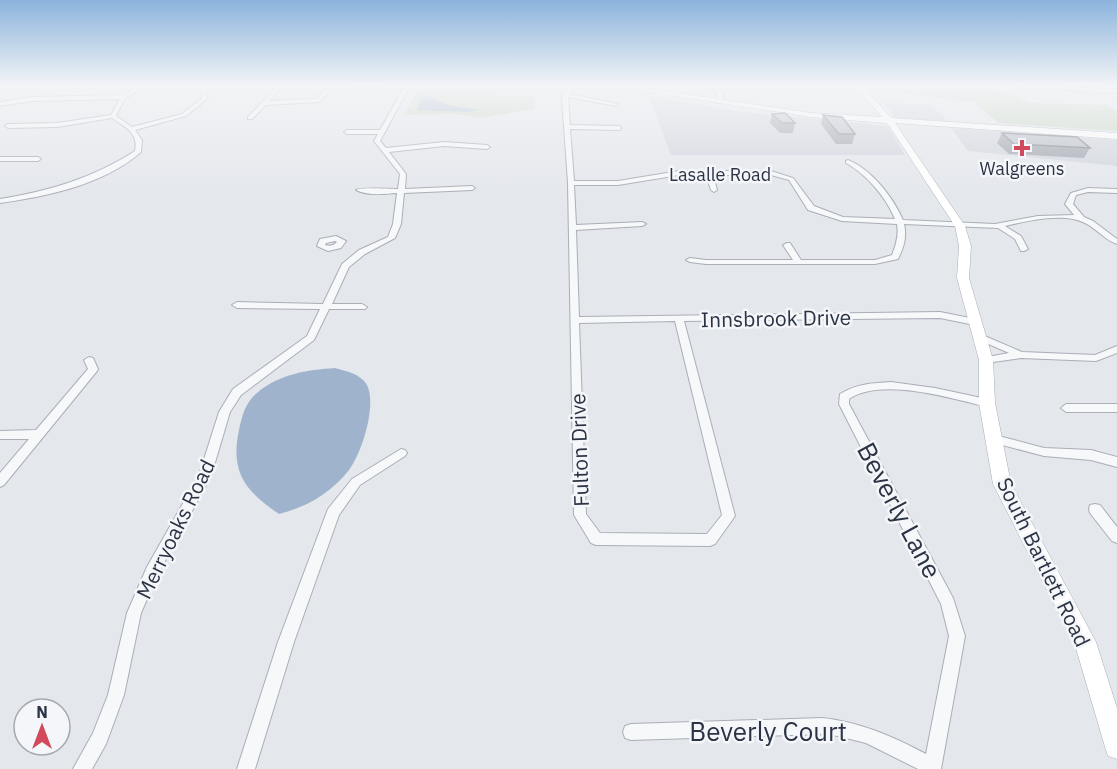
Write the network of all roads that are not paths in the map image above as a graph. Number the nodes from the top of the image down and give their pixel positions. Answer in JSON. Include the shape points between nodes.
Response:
{"nodes":[{"id":1,"x":76,"y":122,"type":"edge"},
{"id":2,"x":121,"y":122,"type":"edge"},
{"id":3,"x":158,"y":122,"type":"edge"},
{"id":4,"x":387,"y":122,"type":"edge"},
{"id":5,"x":568,"y":122,"type":"edge"},
{"id":6,"x":890,"y":122,"type":"joint"},
{"id":7,"x":8,"y":126,"type":"dead end"},
{"id":8,"x":568,"y":127,"type":"junction"},
{"id":9,"x":619,"y":128,"type":"dead end"},
{"id":10,"x":131,"y":129,"type":"junction"},
{"id":11,"x":347,"y":132,"type":"dead end"},
{"id":12,"x":381,"y":132,"type":"junction"},
{"id":13,"x":1117,"y":136,"type":"edge"},
{"id":14,"x":487,"y":147,"type":"dead end"},
{"id":15,"x":386,"y":150,"type":"junction"},
{"id":16,"x":0,"y":159,"type":"edge"},
{"id":17,"x":38,"y":159,"type":"dead end"},
{"id":18,"x":848,"y":162,"type":"dead end"},
{"id":19,"x":709,"y":173,"type":"junction"},
{"id":20,"x":572,"y":183,"type":"junction"},
{"id":21,"x":472,"y":188,"type":"dead end"},
{"id":22,"x":65,"y":189,"type":"junction"},
{"id":23,"x":359,"y":190,"type":"dead end"},
{"id":24,"x":714,"y":190,"type":"dead end"},
{"id":25,"x":402,"y":191,"type":"junction"},
{"id":26,"x":1117,"y":191,"type":"edge"},
{"id":27,"x":74,"y":196,"type":"dead end"},
{"id":28,"x":0,"y":201,"type":"edge"},
{"id":29,"x":1082,"y":219,"type":"junction"},
{"id":30,"x":902,"y":223,"type":"junction"},
{"id":31,"x":642,"y":224,"type":"dead end"},
{"id":32,"x":999,"y":225,"type":"junction"},
{"id":33,"x":960,"y":226,"type":"junction"},
{"id":34,"x":572,"y":228,"type":"junction"},
{"id":35,"x":1117,"y":242,"type":"edge"},
{"id":36,"x":341,"y":245,"type":"dead end"},
{"id":37,"x":787,"y":245,"type":"dead end"},
{"id":38,"x":1026,"y":245,"type":"dead end"},
{"id":39,"x":362,"y":252,"type":"junction"},
{"id":40,"x":690,"y":260,"type":"dead end"},
{"id":41,"x":798,"y":261,"type":"junction"},
{"id":42,"x":237,"y":305,"type":"dead end"},
{"id":43,"x":324,"y":306,"type":"junction"},
{"id":44,"x":362,"y":307,"type":"dead end"},
{"id":45,"x":575,"y":320,"type":"junction"},
{"id":46,"x":679,"y":320,"type":"junction"},
{"id":47,"x":975,"y":322,"type":"junction"},
{"id":48,"x":980,"y":337,"type":"junction"},
{"id":49,"x":1117,"y":349,"type":"edge"},
{"id":50,"x":1022,"y":355,"type":"junction"},
{"id":51,"x":89,"y":360,"type":"dead end"},
{"id":52,"x":986,"y":360,"type":"junction"},
{"id":53,"x":987,"y":403,"type":"junction"},
{"id":54,"x":1066,"y":408,"type":"dead end"},
{"id":55,"x":1113,"y":408,"type":"edge"},
{"id":56,"x":1117,"y":418,"type":"edge"},
{"id":57,"x":0,"y":435,"type":"edge"},
{"id":58,"x":40,"y":435,"type":"junction"},
{"id":59,"x":995,"y":439,"type":"junction"},
{"id":60,"x":401,"y":453,"type":"dead end"},
{"id":61,"x":1117,"y":462,"type":"edge"},
{"id":62,"x":0,"y":482,"type":"edge"},
{"id":63,"x":1095,"y":509,"type":"dead end"},
{"id":64,"x":1117,"y":537,"type":"edge"},
{"id":65,"x":631,"y":732,"type":"dead end"},
{"id":66,"x":1117,"y":747,"type":"edge"},
{"id":67,"x":932,"y":768,"type":"edge"},
{"id":68,"x":82,"y":769,"type":"edge"},
{"id":69,"x":246,"y":769,"type":"edge"}],
"edges":[{"from":1,"to":7,"type":"street"},
{"from":2,"to":10,"type":"street"},
{"from":3,"to":10,"type":"street"},
{"from":4,"to":12,"type":"street"},
{"from":5,"to":8,"type":"street","name":"Fulton Drive"},
{"from":6,"to":13,"type":"main road"},
{"from":6,"to":33,"type":"main road","name":"South Bartlett Road"},
{"from":8,"to":9,"type":"street"},
{"from":8,"to":20,"type":"street","name":"Fulton Drive"},
{"from":10,"to":22,"type":"street","via":[[141,142],[138,152],[100,176]]},
{"from":11,"to":12,"type":"street"},
{"from":12,"to":15,"type":"street","name":"Merryoaks Road","via":[[378,141]]},
{"from":14,"to":15,"type":"street","via":[[444,144]]},
{"from":15,"to":25,"type":"street","name":"Merryoaks Road","via":[[403,174]]},
{"from":16,"to":17,"type":"street"},
{"from":18,"to":30,"type":"street","via":[[859,167],[896,208]]},
{"from":19,"to":20,"type":"street","name":"Lasalle Road","via":[[656,175],[618,183]]},
{"from":19,"to":24,"type":"street"},
{"from":19,"to":30,"type":"street","name":"Lasalle Road","via":[[783,175],[791,179],[811,208],[823,214]]},
{"from":20,"to":34,"type":"street","name":"Fulton Drive"},
{"from":21,"to":25,"type":"street"},
{"from":22,"to":27,"type":"street"},
{"from":22,"to":28,"type":"street"},
{"from":23,"to":25,"type":"street"},
{"from":25,"to":39,"type":"street","name":"Merryoaks Road","via":[[391,238]]},
{"from":26,"to":29,"type":"street","via":[[1073,194],[1069,204]]},
{"from":29,"to":32,"type":"street","name":"Lasalle Road","via":[[1017,220]]},
{"from":29,"to":35,"type":"street"},
{"from":30,"to":33,"type":"street","name":"Lasalle Road"},
{"from":30,"to":41,"type":"street","via":[[900,248],[895,257],[874,262]]},
{"from":31,"to":34,"type":"street"},
{"from":32,"to":33,"type":"street","name":"Lasalle Road"},
{"from":32,"to":38,"type":"street"},
{"from":33,"to":47,"type":"main road","name":"South Bartlett Road","via":[[965,246],[963,278]]},
{"from":34,"to":45,"type":"street","name":"Fulton Drive"},
{"from":36,"to":39,"type":"street"},
{"from":37,"to":41,"type":"street"},
{"from":39,"to":43,"type":"street","name":"Merryoaks Road","via":[[345,266]]},
{"from":40,"to":41,"type":"street"},
{"from":42,"to":43,"type":"street"},
{"from":43,"to":44,"type":"street"},
{"from":43,"to":68,"type":"street","name":"Merryoaks Road","via":[[311,338],[237,392],[225,412],[204,476],[152,571],[134,613],[116,695],[100,738]]},
{"from":45,"to":46,"type":"street","name":"Innsbrook Drive"},
{"from":45,"to":46,"type":"street","name":"Fulton Drive","via":[[580,515],[596,539],[710,540],[729,516]]},
{"from":46,"to":47,"type":"street","name":"Innsbrook Drive","via":[[940,315]]},
{"from":47,"to":48,"type":"main road","name":"South Bartlett Road"},
{"from":48,"to":50,"type":"street"},
{"from":48,"to":52,"type":"main road","name":"South Bartlett Road"},
{"from":49,"to":50,"type":"street","via":[[1096,358]]},
{"from":50,"to":52,"type":"street"},
{"from":51,"to":58,"type":"street","via":[[93,369]]},
{"from":52,"to":53,"type":"main road","name":"South Bartlett Road"},
{"from":53,"to":59,"type":"main road","name":"South Bartlett Road"},
{"from":53,"to":67,"type":"street","name":"Beverly Lane","via":[[919,388],[856,388],[844,398],[948,603],[957,636]]},
{"from":54,"to":55,"type":"street"},
{"from":55,"to":56,"type":"street"},
{"from":57,"to":58,"type":"street"},
{"from":58,"to":62,"type":"street"},
{"from":59,"to":61,"type":"street","via":[[1044,452]]},
{"from":59,"to":66,"type":"main road","name":"South Bartlett Road","via":[[1002,484],[1084,642]]},
{"from":60,"to":69,"type":"street","via":[[356,482],[333,513]]},
{"from":63,"to":64,"type":"street"},
{"from":65,"to":67,"type":"street","name":"Beverly Court","via":[[849,728],[876,737]]}]}
